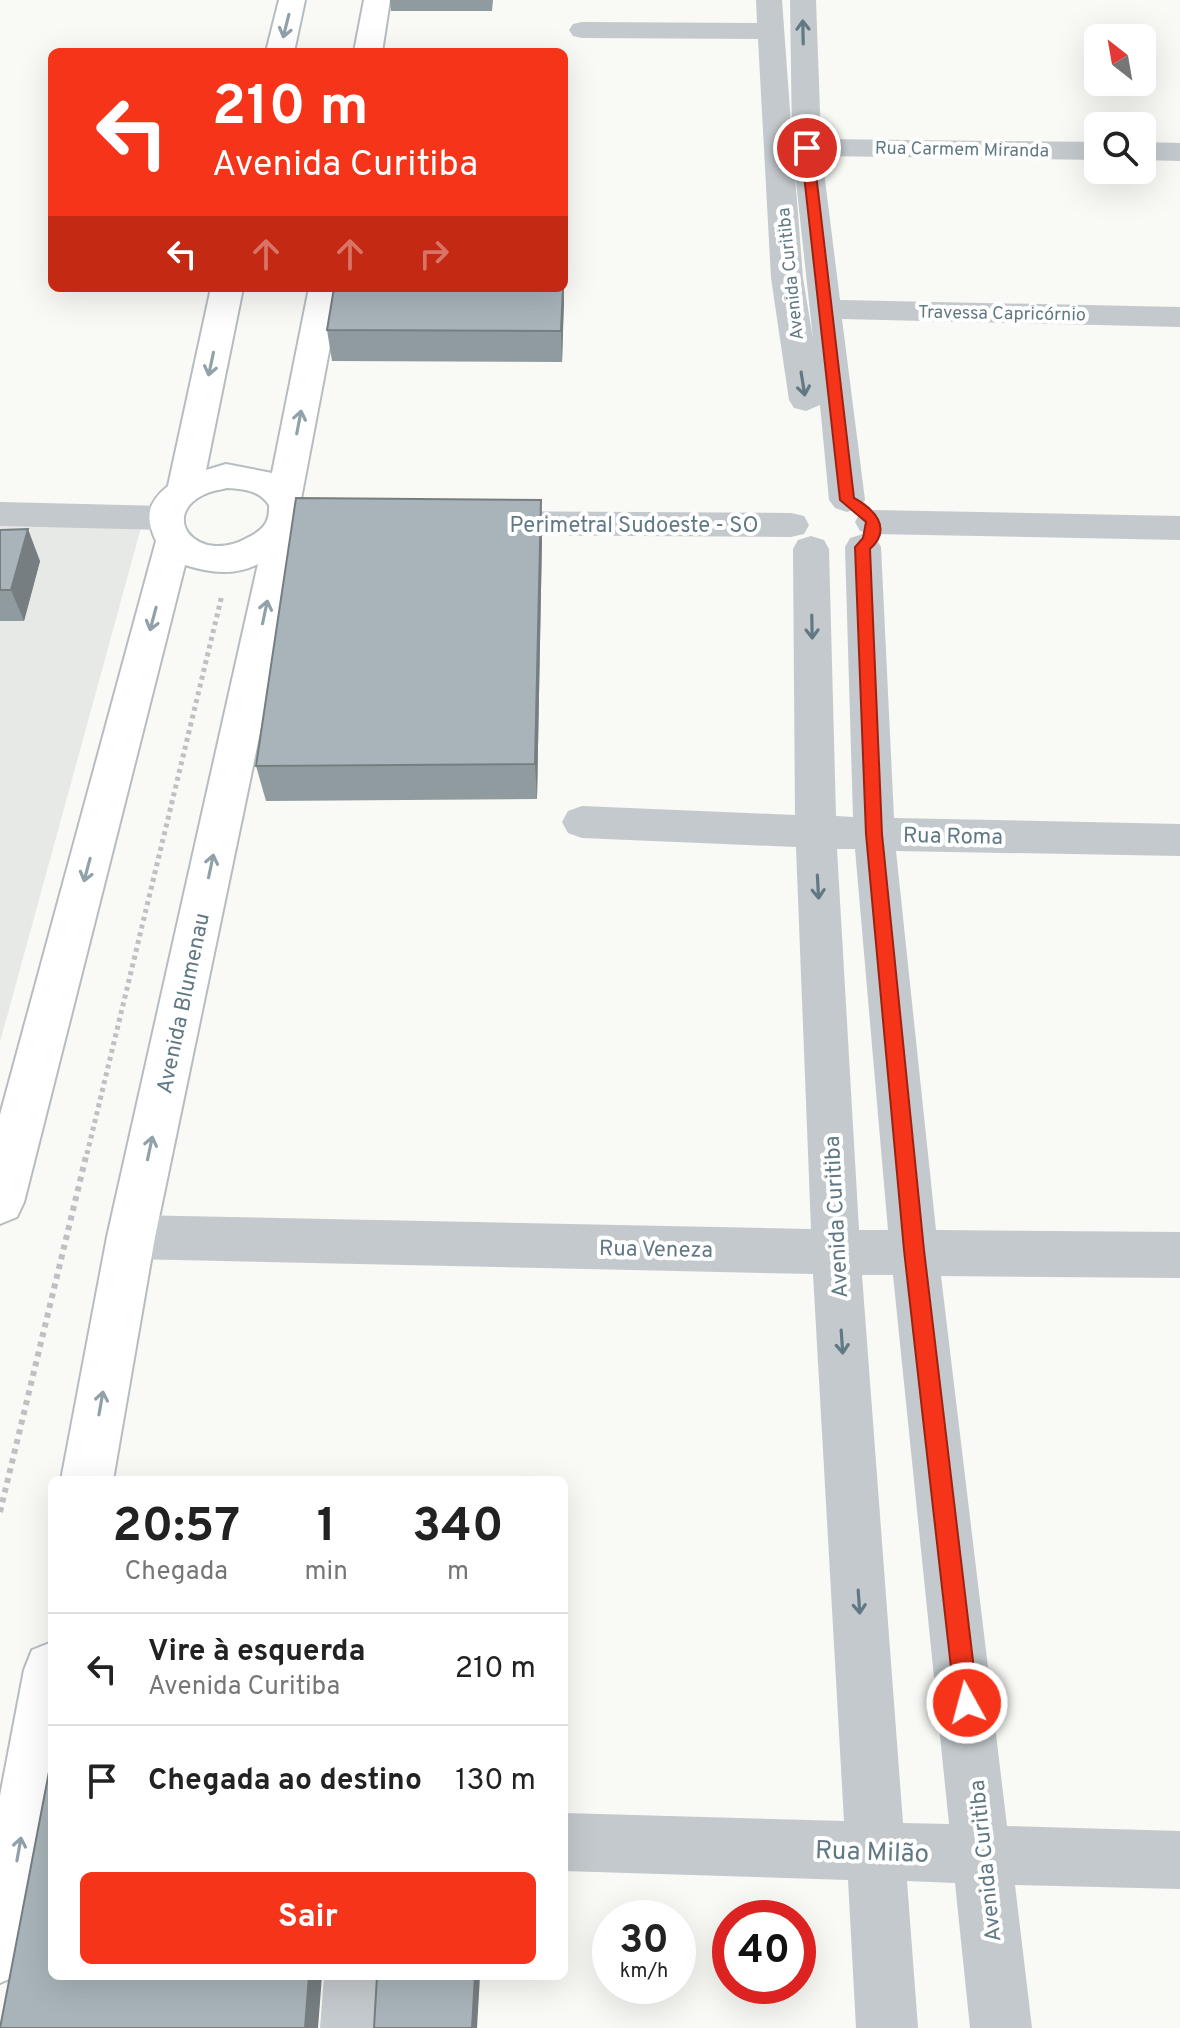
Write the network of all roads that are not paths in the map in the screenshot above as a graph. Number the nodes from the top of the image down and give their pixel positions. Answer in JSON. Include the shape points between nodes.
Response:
{"nodes":[{"id":1,"x":292,"y":0,"type":"edge"},
{"id":2,"x":377,"y":0,"type":"edge"},
{"id":3,"x":769,"y":0,"type":"edge"},
{"id":4,"x":803,"y":0,"type":"edge"},
{"id":5,"x":582,"y":30,"type":"dead end"},
{"id":6,"x":771,"y":31,"type":"junction"},
{"id":7,"x":281,"y":48,"type":"edge"},
{"id":8,"x":369,"y":48,"type":"edge"},
{"id":9,"x":804,"y":74,"type":"junction"},
{"id":10,"x":773,"y":75,"type":"junction"},
{"id":11,"x":793,"y":147,"type":"junction"},
{"id":12,"x":1084,"y":151,"type":"edge"},
{"id":13,"x":1156,"y":151,"type":"edge"},
{"id":14,"x":1180,"y":152,"type":"edge"},
{"id":15,"x":226,"y":292,"type":"edge"},
{"id":16,"x":324,"y":292,"type":"edge"},
{"id":17,"x":824,"y":309,"type":"junction"},
{"id":18,"x":1180,"y":317,"type":"edge"},
{"id":19,"x":185,"y":490,"type":"junction"},
{"id":20,"x":0,"y":514,"type":"edge"},
{"id":21,"x":293,"y":517,"type":"junction"},
{"id":22,"x":851,"y":517,"type":"junction"},
{"id":23,"x":444,"y":522,"type":"edge"},
{"id":24,"x":1180,"y":528,"type":"edge"},
{"id":25,"x":169,"y":531,"type":"junction"},
{"id":26,"x":801,"y":537,"type":"junction"},
{"id":27,"x":582,"y":822,"type":"dead end"},
{"id":28,"x":816,"y":831,"type":"junction"},
{"id":29,"x":874,"y":834,"type":"junction"},
{"id":30,"x":1180,"y":840,"type":"edge"},
{"id":31,"x":11,"y":1116,"type":"edge"},
{"id":32,"x":0,"y":1202,"type":"edge"},
{"id":33,"x":131,"y":1237,"type":"junction"},
{"id":34,"x":914,"y":1250,"type":"junction"},
{"id":35,"x":836,"y":1252,"type":"junction"},
{"id":36,"x":1180,"y":1255,"type":"edge"},
{"id":37,"x":88,"y":1476,"type":"edge"},
{"id":38,"x":48,"y":1692,"type":"edge"},
{"id":39,"x":568,"y":1842,"type":"edge"},
{"id":40,"x":875,"y":1850,"type":"junction"},
{"id":41,"x":984,"y":1855,"type":"junction"},
{"id":42,"x":1180,"y":1860,"type":"edge"},
{"id":43,"x":0,"y":1953,"type":"edge"},
{"id":44,"x":354,"y":1980,"type":"edge"},
{"id":45,"x":351,"y":2028,"type":"edge"},
{"id":46,"x":887,"y":2028,"type":"edge"},
{"id":47,"x":1001,"y":2028,"type":"edge"}],
"edges":[{"from":1,"to":7,"type":"main road","one_way":true},
{"from":2,"to":8,"type":"main road"},
{"from":3,"to":6,"type":"street","name":"Avenida Curitiba"},
{"from":9,"to":4,"type":"street","name":"Avenida Curitiba","one_way":true},
{"from":5,"to":6,"type":"street"},
{"from":6,"to":10,"type":"street","name":"Avenida Curitiba"},
{"from":9,"to":10,"type":"street"},
{"from":9,"to":11,"type":"street","name":"Avenida Curitiba"},
{"from":10,"to":11,"type":"street","name":"Avenida Curitiba"},
{"from":11,"to":12,"type":"street","name":"Rua Carmem Miranda"},
{"from":11,"to":17,"type":"street","name":"Avenida Curitiba"},
{"from":11,"to":22,"type":"street","name":"Avenida Curitiba","one_way":true,"via":[[787,278]]},
{"from":13,"to":14,"type":"street"},
{"from":15,"to":19,"type":"main road","one_way":true},
{"from":21,"to":16,"type":"main road","name":"Avenida Blumenau","one_way":true},
{"from":17,"to":18,"type":"street","name":"Travessa Capricórnio"},
{"from":17,"to":22,"type":"street","name":"Avenida Curitiba"},
{"from":19,"to":21,"type":"main road","via":[[211,478],[255,478],[267,483]]},
{"from":19,"to":25,"type":"main road","via":[[168,508]]},
{"from":20,"to":25,"type":"street"},
{"from":21,"to":25,"type":"main road","via":[[263,548],[231,559],[198,557]]},
{"from":33,"to":21,"type":"main road","name":"Avenida Blumenau","one_way":true},
{"from":22,"to":24,"type":"street"},
{"from":22,"to":26,"type":"street","name":"Perimetral Sudoeste - SO","via":[[838,555]]},
{"from":22,"to":26,"type":"street","via":[[799,507]]},
{"from":22,"to":29,"type":"street","name":"Avenida Curitiba"},
{"from":23,"to":26,"type":"street","name":"Perimetral Sudoeste - SO"},
{"from":25,"to":31,"type":"main road","one_way":true},
{"from":26,"to":28,"type":"street","name":"Avenida Curitiba","one_way":true},
{"from":27,"to":28,"type":"street","name":"Rua Roma"},
{"from":28,"to":29,"type":"street","name":"Rua Roma"},
{"from":28,"to":35,"type":"street","name":"Avenida Curitiba","one_way":true},
{"from":29,"to":30,"type":"street","name":"Rua Roma"},
{"from":29,"to":34,"type":"street","name":"Avenida Curitiba"},
{"from":31,"to":32,"type":"main road"},
{"from":33,"to":35,"type":"street","name":"Rua Veneza"},
{"from":37,"to":33,"type":"main road","name":"Avenida Blumenau","one_way":true},
{"from":34,"to":35,"type":"street","name":"Rua Veneza"},
{"from":34,"to":36,"type":"street","name":"Rua Veneza"},
{"from":34,"to":41,"type":"street","name":"Avenida Curitiba"},
{"from":35,"to":40,"type":"street","name":"Avenida Curitiba","one_way":true},
{"from":43,"to":38,"type":"main road","one_way":true},
{"from":39,"to":40,"type":"street","name":"Rua Milão"},
{"from":40,"to":41,"type":"street","name":"Rua Milão"},
{"from":40,"to":46,"type":"street","name":"Avenida Curitiba"},
{"from":41,"to":42,"type":"street","name":"Rua Milão"},
{"from":41,"to":47,"type":"street","name":"Avenida Curitiba"},
{"from":44,"to":45,"type":"street"}]}
